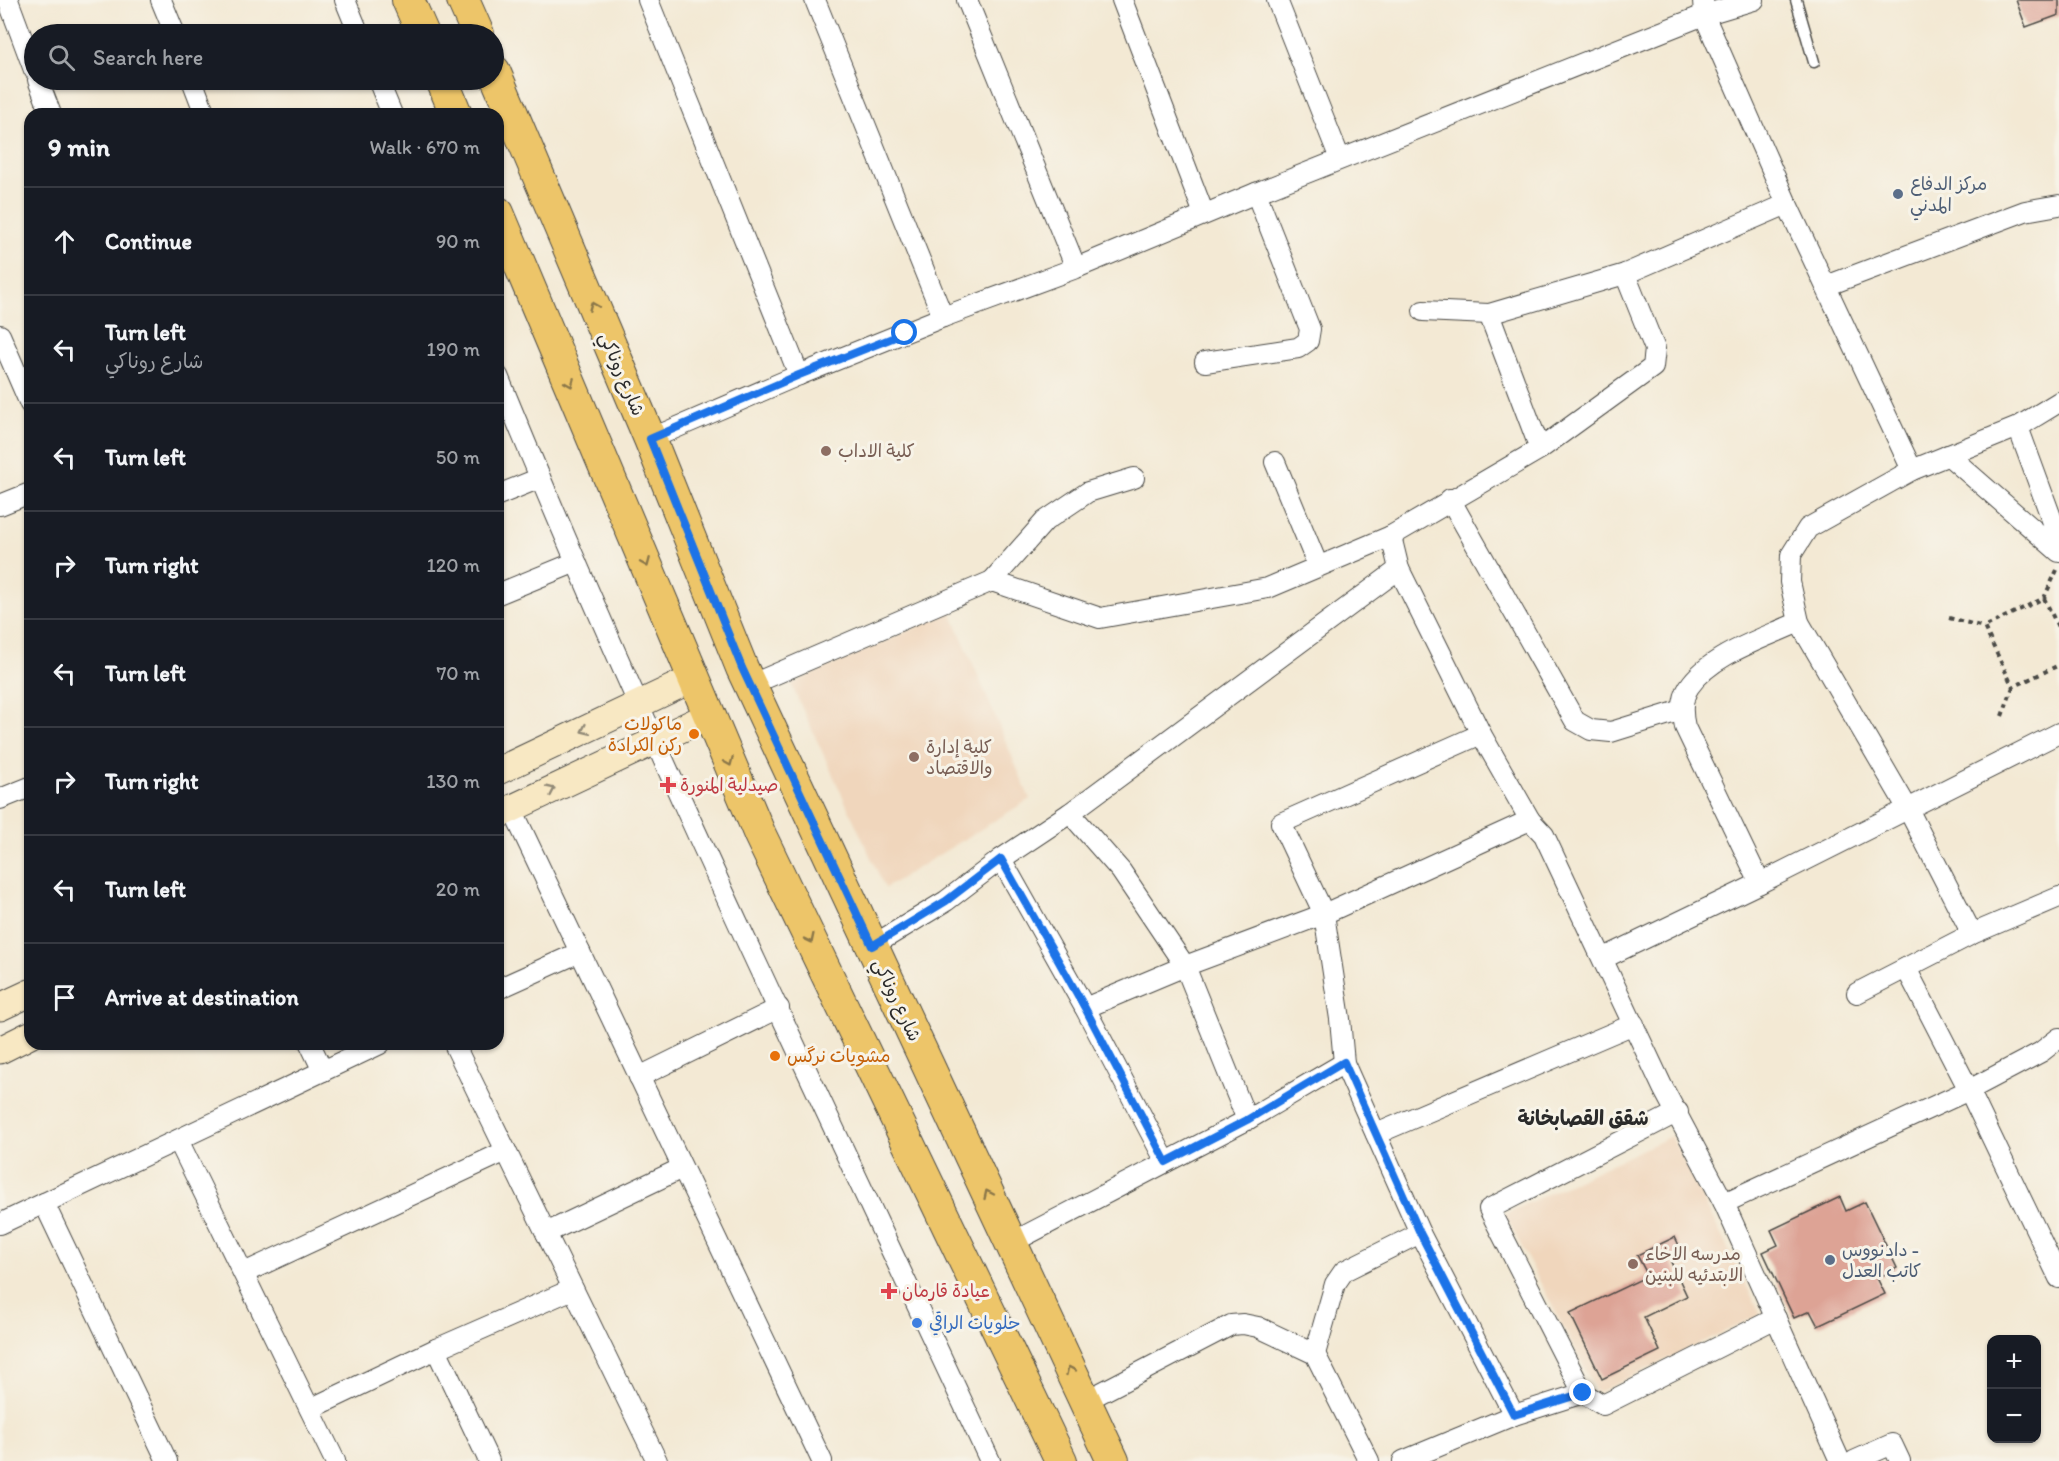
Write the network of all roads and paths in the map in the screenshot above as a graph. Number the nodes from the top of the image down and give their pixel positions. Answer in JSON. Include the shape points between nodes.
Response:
{"nodes":[{"id":1,"x":8,"y":0,"type":"edge"},
{"id":2,"x":161,"y":0,"type":"edge"},
{"id":3,"x":345,"y":0,"type":"edge"},
{"id":4,"x":408,"y":0,"type":"edge"},
{"id":5,"x":463,"y":0,"type":"edge"},
{"id":6,"x":648,"y":0,"type":"edge"},
{"id":7,"x":815,"y":0,"type":"edge"},
{"id":8,"x":967,"y":0,"type":"edge"},
{"id":9,"x":1122,"y":0,"type":"edge"},
{"id":10,"x":1277,"y":0,"type":"edge"},
{"id":11,"x":1754,"y":0,"type":"edge"},
{"id":12,"x":1796,"y":0,"type":"edge"},
{"id":13,"x":1704,"y":8,"type":"edge"},
{"id":14,"x":171,"y":24,"type":"edge"},
{"id":15,"x":355,"y":24,"type":"edge"},
{"id":16,"x":419,"y":24,"type":"edge"},
{"id":17,"x":474,"y":24,"type":"edge"},
{"id":18,"x":24,"y":43,"type":"edge"},
{"id":19,"x":1814,"y":62,"type":"dead end"},
{"id":20,"x":42,"y":90,"type":"edge"},
{"id":21,"x":196,"y":90,"type":"edge"},
{"id":22,"x":382,"y":90,"type":"edge"},
{"id":23,"x":446,"y":90,"type":"edge"},
{"id":24,"x":502,"y":90,"type":"edge"},
{"id":25,"x":49,"y":108,"type":"edge"},
{"id":26,"x":203,"y":108,"type":"edge"},
{"id":27,"x":390,"y":108,"type":"edge"},
{"id":28,"x":454,"y":108,"type":"edge"},
{"id":29,"x":1340,"y":159,"type":"junction"},
{"id":30,"x":1256,"y":193,"type":"junction"},
{"id":31,"x":1787,"y":204,"type":"junction"},
{"id":32,"x":2059,"y":206,"type":"edge"},
{"id":33,"x":1204,"y":214,"type":"junction"},
{"id":34,"x":504,"y":227,"type":"edge"},
{"id":35,"x":573,"y":260,"type":"junction"},
{"id":36,"x":1076,"y":268,"type":"junction"},
{"id":37,"x":1625,"y":274,"type":"junction"},
{"id":38,"x":527,"y":281,"type":"junction"},
{"id":39,"x":1826,"y":286,"type":"junction"},
{"id":40,"x":1423,"y":311,"type":"dead end"},
{"id":41,"x":1490,"y":314,"type":"junction"},
{"id":42,"x":943,"y":317,"type":"junction"},
{"id":43,"x":0,"y":335,"type":"edge"},
{"id":44,"x":1205,"y":362,"type":"dead end"},
{"id":45,"x":799,"y":375,"type":"junction"},
{"id":46,"x":24,"y":390,"type":"edge"},
{"id":47,"x":504,"y":391,"type":"edge"},
{"id":48,"x":2059,"y":402,"type":"edge"},
{"id":49,"x":2018,"y":427,"type":"junction"},
{"id":50,"x":650,"y":439,"type":"junction"},
{"id":51,"x":1540,"y":449,"type":"junction"},
{"id":52,"x":1948,"y":455,"type":"junction"},
{"id":53,"x":1275,"y":462,"type":"dead end"},
{"id":54,"x":1912,"y":470,"type":"junction"},
{"id":55,"x":540,"y":478,"type":"junction"},
{"id":56,"x":1134,"y":478,"type":"dead end"},
{"id":57,"x":504,"y":493,"type":"edge"},
{"id":58,"x":24,"y":495,"type":"edge"},
{"id":59,"x":1450,"y":499,"type":"junction"},
{"id":60,"x":0,"y":505,"type":"edge"},
{"id":61,"x":1391,"y":536,"type":"junction"},
{"id":62,"x":2059,"y":539,"type":"edge"},
{"id":63,"x":2059,"y":552,"type":"edge"},
{"id":64,"x":576,"y":562,"type":"junction"},
{"id":65,"x":1318,"y":566,"type":"junction"},
{"id":66,"x":2059,"y":566,"type":"edge"},
{"id":67,"x":1399,"y":569,"type":"junction"},
{"id":68,"x":992,"y":581,"type":"junction"},
{"id":69,"x":504,"y":592,"type":"edge"},
{"id":70,"x":2044,"y":598,"type":"junction"},
{"id":71,"x":1949,"y":618,"type":"dead end"},
{"id":72,"x":1799,"y":622,"type":"junction"},
{"id":73,"x":1984,"y":627,"type":"junction"},
{"id":74,"x":2059,"y":629,"type":"edge"},
{"id":75,"x":2059,"y":665,"type":"edge"},
{"id":76,"x":694,"y":678,"type":"junction"},
{"id":77,"x":750,"y":686,"type":"junction"},
{"id":78,"x":2013,"y":687,"type":"junction"},
{"id":79,"x":638,"y":705,"type":"junction"},
{"id":80,"x":1682,"y":710,"type":"junction"},
{"id":81,"x":710,"y":715,"type":"junction"},
{"id":82,"x":2002,"y":716,"type":"dead end"},
{"id":83,"x":2059,"y":733,"type":"edge"},
{"id":84,"x":1481,"y":734,"type":"junction"},
{"id":85,"x":654,"y":741,"type":"junction"},
{"id":86,"x":504,"y":768,"type":"edge"},
{"id":87,"x":24,"y":790,"type":"edge"},
{"id":88,"x":0,"y":799,"type":"edge"},
{"id":89,"x":1908,"y":809,"type":"junction"},
{"id":90,"x":505,"y":812,"type":"edge"},
{"id":91,"x":1070,"y":813,"type":"junction"},
{"id":92,"x":1530,"y":820,"type":"junction"},
{"id":93,"x":1001,"y":859,"type":"junction"},
{"id":94,"x":1760,"y":884,"type":"junction"},
{"id":95,"x":2059,"y":897,"type":"edge"},
{"id":96,"x":1324,"y":914,"type":"junction"},
{"id":97,"x":1972,"y":934,"type":"junction"},
{"id":98,"x":872,"y":946,"type":"junction"},
{"id":99,"x":580,"y":952,"type":"junction"},
{"id":100,"x":1604,"y":958,"type":"junction"},
{"id":101,"x":1185,"y":966,"type":"junction"},
{"id":102,"x":1906,"y":968,"type":"junction"},
{"id":103,"x":504,"y":986,"type":"edge"},
{"id":104,"x":1857,"y":993,"type":"dead end"},
{"id":105,"x":24,"y":996,"type":"edge"},
{"id":106,"x":0,"y":1007,"type":"edge"},
{"id":107,"x":778,"y":1008,"type":"junction"},
{"id":108,"x":1085,"y":1008,"type":"junction"},
{"id":109,"x":1634,"y":1024,"type":"junction"},
{"id":110,"x":24,"y":1038,"type":"edge"},
{"id":111,"x":2059,"y":1038,"type":"edge"},
{"id":112,"x":0,"y":1050,"type":"edge"},
{"id":113,"x":313,"y":1050,"type":"edge"},
{"id":114,"x":367,"y":1050,"type":"edge"},
{"id":115,"x":457,"y":1050,"type":"edge"},
{"id":116,"x":1344,"y":1062,"type":"junction"},
{"id":117,"x":322,"y":1071,"type":"junction"},
{"id":118,"x":639,"y":1077,"type":"junction"},
{"id":119,"x":1969,"y":1090,"type":"junction"},
{"id":120,"x":1678,"y":1112,"type":"junction"},
{"id":121,"x":1247,"y":1120,"type":"junction"},
{"id":122,"x":1377,"y":1134,"type":"junction"},
{"id":123,"x":178,"y":1140,"type":"junction"},
{"id":124,"x":506,"y":1151,"type":"junction"},
{"id":125,"x":1166,"y":1162,"type":"junction"},
{"id":126,"x":682,"y":1167,"type":"junction"},
{"id":127,"x":44,"y":1203,"type":"junction"},
{"id":128,"x":1724,"y":1203,"type":"junction"},
{"id":129,"x":0,"y":1224,"type":"edge"},
{"id":130,"x":546,"y":1233,"type":"junction"},
{"id":131,"x":1420,"y":1233,"type":"junction"},
{"id":132,"x":1011,"y":1243,"type":"junction"},
{"id":133,"x":244,"y":1274,"type":"junction"},
{"id":134,"x":2059,"y":1278,"type":"edge"},
{"id":135,"x":573,"y":1289,"type":"junction"},
{"id":136,"x":1776,"y":1318,"type":"junction"},
{"id":137,"x":436,"y":1349,"type":"junction"},
{"id":138,"x":1315,"y":1354,"type":"junction"},
{"id":139,"x":1583,"y":1393,"type":"junction"},
{"id":140,"x":1085,"y":1401,"type":"junction"},
{"id":141,"x":310,"y":1409,"type":"junction"},
{"id":142,"x":1514,"y":1415,"type":"junction"},
{"id":143,"x":167,"y":1461,"type":"edge"},
{"id":144,"x":335,"y":1461,"type":"edge"},
{"id":145,"x":489,"y":1461,"type":"edge"},
{"id":146,"x":657,"y":1461,"type":"edge"},
{"id":147,"x":822,"y":1461,"type":"edge"},
{"id":148,"x":990,"y":1461,"type":"edge"},
{"id":149,"x":1061,"y":1461,"type":"edge"},
{"id":150,"x":1113,"y":1461,"type":"edge"},
{"id":151,"x":1369,"y":1461,"type":"edge"},
{"id":152,"x":1403,"y":1461,"type":"edge"},
{"id":153,"x":1840,"y":1461,"type":"edge"},
{"id":154,"x":1854,"y":1461,"type":"edge"},
{"id":155,"x":1900,"y":1461,"type":"edge"}],
"edges":[{"from":1,"to":18,"type":"street"},
{"from":2,"to":14,"type":"street"},
{"from":3,"to":15,"type":"street"},
{"from":4,"to":16,"type":"main road"},
{"from":5,"to":17,"type":"main road"},
{"from":6,"to":45,"type":"street"},
{"from":7,"to":42,"type":"street"},
{"from":8,"to":36,"type":"street"},
{"from":9,"to":33,"type":"street"},
{"from":10,"to":29,"type":"street"},
{"from":11,"to":13,"type":"street"},
{"from":12,"to":19,"type":"lane"},
{"from":13,"to":29,"type":"street"},
{"from":13,"to":31,"type":"street"},
{"from":20,"to":25,"type":"street"},
{"from":21,"to":26,"type":"street"},
{"from":22,"to":27,"type":"street"},
{"from":23,"to":28,"type":"main road"},
{"from":24,"to":35,"type":"main road","name":"شارع روناكي"},
{"from":29,"to":30,"type":"street"},
{"from":30,"to":33,"type":"street"},
{"from":30,"to":44,"type":"street","via":[[1310,329],[1308,341],[1298,348]]},
{"from":31,"to":37,"type":"street"},
{"from":31,"to":39,"type":"street"},
{"from":32,"to":39,"type":"street","via":[[2025,212]]},
{"from":33,"to":36,"type":"street"},
{"from":34,"to":38,"type":"main road"},
{"from":35,"to":38,"type":"main road"},
{"from":50,"to":35,"type":"main road","name":"شارع روناكي","one_way":true},
{"from":36,"to":42,"type":"street"},
{"from":37,"to":41,"type":"street"},
{"from":37,"to":51,"type":"street","via":[[1655,349],[1653,367]]},
{"from":38,"to":76,"type":"main road","one_way":true},
{"from":39,"to":54,"type":"street"},
{"from":40,"to":41,"type":"street"},
{"from":41,"to":51,"type":"street"},
{"from":42,"to":45,"type":"street"},
{"from":43,"to":46,"type":"street"},
{"from":45,"to":50,"type":"street"},
{"from":47,"to":55,"type":"street"},
{"from":48,"to":49,"type":"street"},
{"from":49,"to":52,"type":"street"},
{"from":49,"to":62,"type":"street"},
{"from":50,"to":77,"type":"main road","name":"شارع روناكي"},
{"from":51,"to":59,"type":"street"},
{"from":52,"to":54,"type":"street"},
{"from":52,"to":63,"type":"street"},
{"from":53,"to":65,"type":"street"},
{"from":54,"to":72,"type":"street","via":[[1808,528],[1791,555],[1790,582]]},
{"from":55,"to":57,"type":"street"},
{"from":55,"to":64,"type":"street"},
{"from":56,"to":68,"type":"street","via":[[1088,492],[1045,522]]},
{"from":58,"to":60,"type":"street"},
{"from":59,"to":61,"type":"street"},
{"from":59,"to":80,"type":"street","via":[[1575,721],[1591,730],[1611,732]]},
{"from":61,"to":65,"type":"street"},
{"from":61,"to":67,"type":"street"},
{"from":64,"to":69,"type":"street"},
{"from":64,"to":79,"type":"street"},
{"from":65,"to":68,"type":"street","via":[[1268,588],[1101,618]]},
{"from":66,"to":70,"type":"path"},
{"from":67,"to":84,"type":"street"},
{"from":67,"to":91,"type":"street"},
{"from":68,"to":77,"type":"street"},
{"from":70,"to":73,"type":"path"},
{"from":70,"to":74,"type":"path"},
{"from":71,"to":73,"type":"path"},
{"from":72,"to":80,"type":"street","via":[[1719,659],[1688,688]]},
{"from":72,"to":89,"type":"street"},
{"from":73,"to":78,"type":"path"},
{"from":75,"to":78,"type":"path"},
{"from":76,"to":79,"type":"main road"},
{"from":76,"to":81,"type":"main road"},
{"from":77,"to":98,"type":"main road","name":"شارع روناكي"},
{"from":78,"to":82,"type":"path"},
{"from":79,"to":85,"type":"street"},
{"from":79,"to":86,"type":"main road","one_way":true},
{"from":80,"to":94,"type":"street","via":[[1685,727]]},
{"from":81,"to":85,"type":"main road"},
{"from":81,"to":149,"type":"main road","one_way":true,"via":[[760,835]]},
{"from":83,"to":89,"type":"street"},
{"from":84,"to":92,"type":"street"},
{"from":84,"to":96,"type":"street","via":[[1281,823]]},
{"from":90,"to":85,"type":"main road","one_way":true},
{"from":85,"to":107,"type":"street"},
{"from":87,"to":88,"type":"street"},
{"from":89,"to":94,"type":"street"},
{"from":89,"to":97,"type":"street"},
{"from":90,"to":99,"type":"street"},
{"from":91,"to":93,"type":"street"},
{"from":91,"to":101,"type":"street","via":[[1121,871]]},
{"from":92,"to":96,"type":"street"},
{"from":92,"to":100,"type":"street","via":[[1544,835]]},
{"from":93,"to":98,"type":"street","via":[[946,901]]},
{"from":93,"to":108,"type":"street"},
{"from":94,"to":100,"type":"street"},
{"from":95,"to":97,"type":"street"},
{"from":96,"to":101,"type":"street"},
{"from":96,"to":116,"type":"street"},
{"from":97,"to":102,"type":"street"},
{"from":132,"to":98,"type":"main road","name":"شارع روناكي","one_way":true},
{"from":99,"to":103,"type":"street"},
{"from":99,"to":118,"type":"street"},
{"from":100,"to":109,"type":"street"},
{"from":101,"to":108,"type":"street"},
{"from":101,"to":121,"type":"street"},
{"from":102,"to":104,"type":"street"},
{"from":102,"to":119,"type":"street"},
{"from":105,"to":106,"type":"main road"},
{"from":107,"to":118,"type":"street"},
{"from":107,"to":148,"type":"street"},
{"from":108,"to":125,"type":"street"},
{"from":109,"to":120,"type":"street"},
{"from":109,"to":122,"type":"street"},
{"from":110,"to":112,"type":"main road"},
{"from":111,"to":119,"type":"street","via":[[2041,1052]]},
{"from":113,"to":117,"type":"street"},
{"from":114,"to":117,"type":"street"},
{"from":115,"to":124,"type":"street"},
{"from":116,"to":121,"type":"street"},
{"from":116,"to":122,"type":"street"},
{"from":117,"to":123,"type":"street"},
{"from":118,"to":126,"type":"street"},
{"from":119,"to":128,"type":"street"},
{"from":119,"to":134,"type":"street"},
{"from":120,"to":128,"type":"street"},
{"from":120,"to":139,"type":"street","via":[[1489,1209]]},
{"from":121,"to":125,"type":"street"},
{"from":122,"to":131,"type":"street"},
{"from":123,"to":127,"type":"street"},
{"from":123,"to":133,"type":"street"},
{"from":124,"to":130,"type":"street"},
{"from":124,"to":133,"type":"street"},
{"from":125,"to":132,"type":"street"},
{"from":126,"to":130,"type":"street"},
{"from":126,"to":147,"type":"street"},
{"from":127,"to":129,"type":"street"},
{"from":127,"to":143,"type":"street"},
{"from":128,"to":136,"type":"street"},
{"from":130,"to":135,"type":"street"},
{"from":131,"to":138,"type":"street","via":[[1344,1271],[1335,1284]]},
{"from":131,"to":142,"type":"street"},
{"from":140,"to":132,"type":"main road","name":"شارع روناكي","one_way":true},
{"from":133,"to":141,"type":"street"},
{"from":135,"to":137,"type":"street"},
{"from":135,"to":146,"type":"street"},
{"from":136,"to":139,"type":"street","via":[[1603,1405]]},
{"from":136,"to":153,"type":"street"},
{"from":137,"to":141,"type":"street"},
{"from":137,"to":145,"type":"street"},
{"from":138,"to":140,"type":"street","via":[[1258,1327],[1231,1325]]},
{"from":138,"to":151,"type":"street"},
{"from":139,"to":142,"type":"street"},
{"from":140,"to":150,"type":"main road","name":"شارع روناكي"},
{"from":141,"to":144,"type":"street"},
{"from":142,"to":152,"type":"street"},
{"from":154,"to":155,"type":"street","via":[[1892,1444]]}]}
